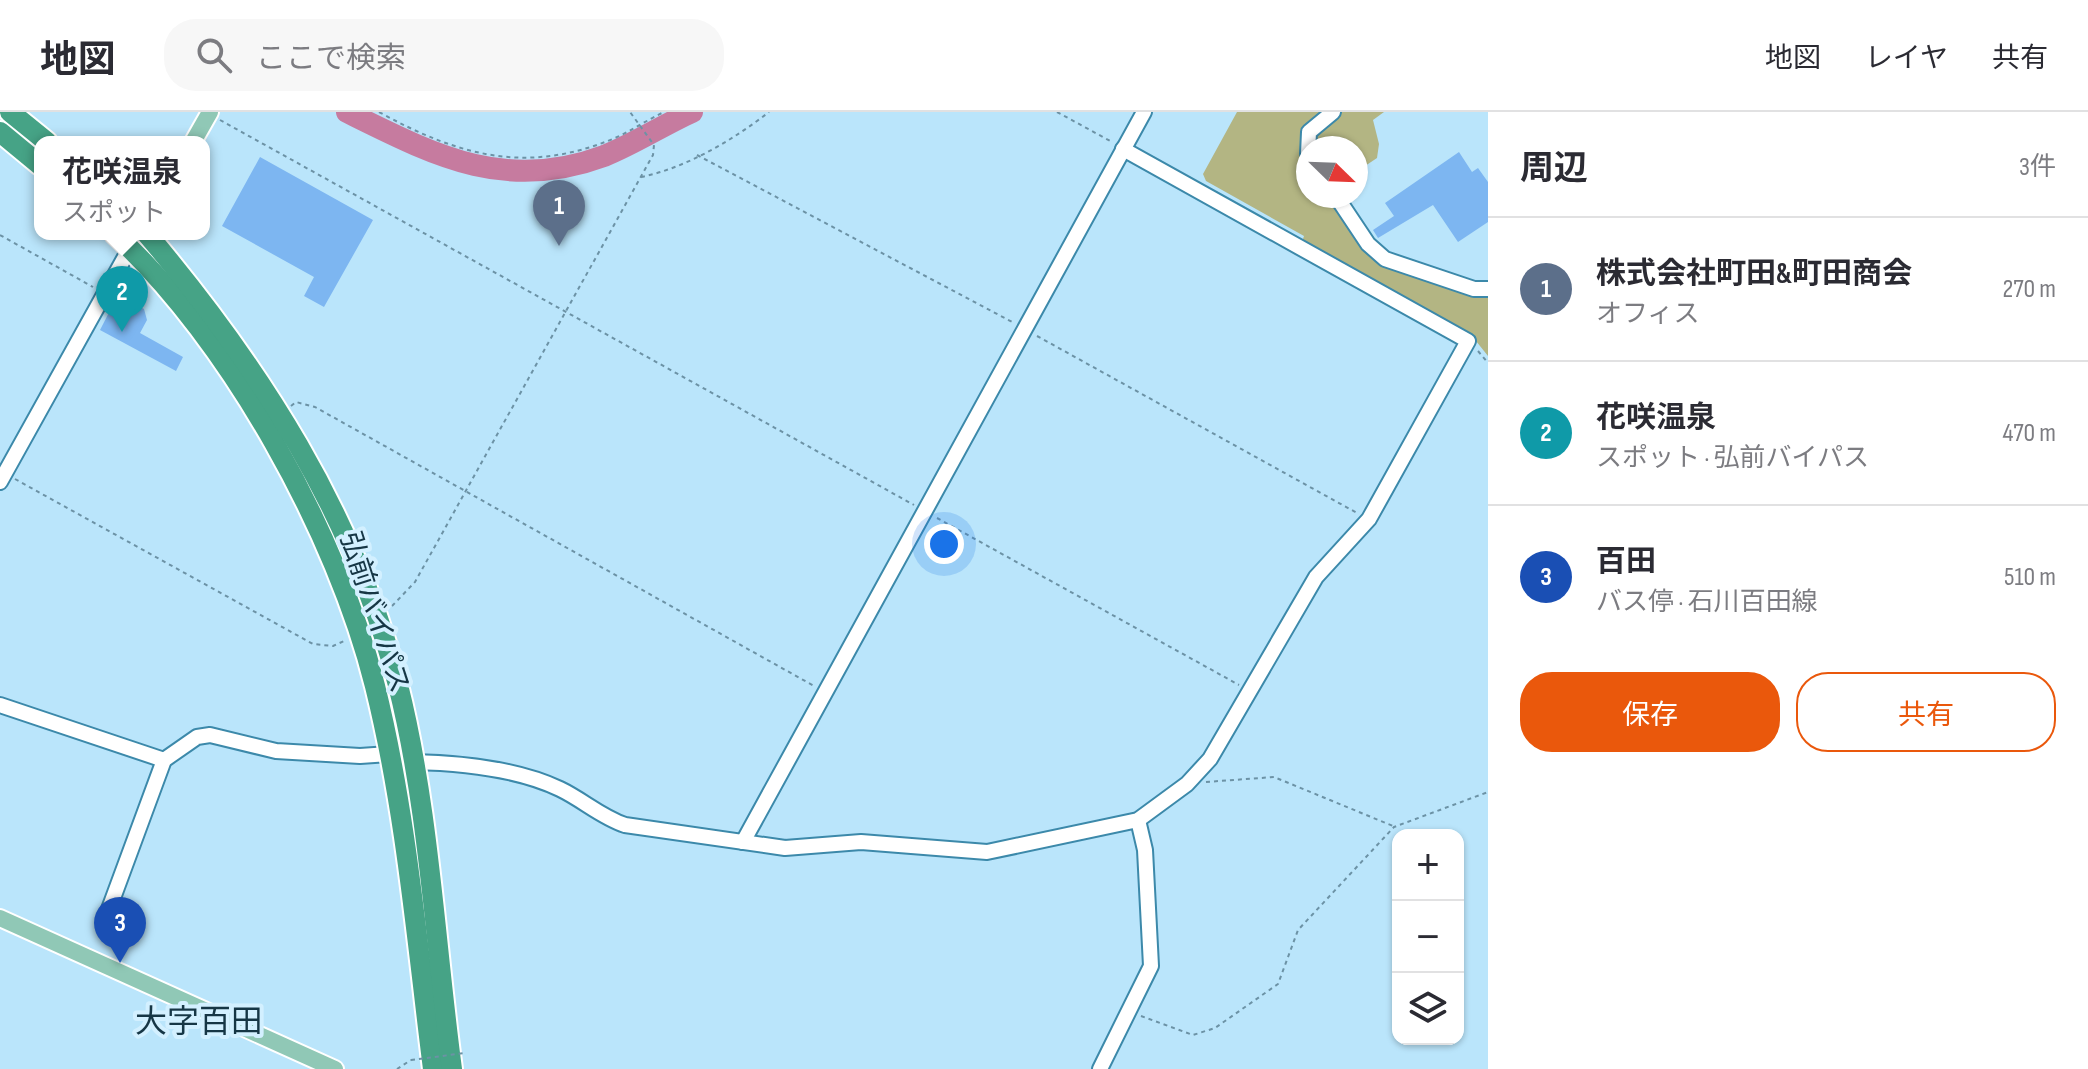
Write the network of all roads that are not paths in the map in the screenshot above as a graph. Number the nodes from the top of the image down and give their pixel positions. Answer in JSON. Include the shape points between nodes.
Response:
{"nodes":[{"id":1,"x":10,"y":112,"type":"edge"},
{"id":2,"x":1144,"y":112,"type":"edge"},
{"id":3,"x":1333,"y":112,"type":"edge"},
{"id":4,"x":210,"y":113,"type":"edge"},
{"id":5,"x":0,"y":132,"type":"edge"},
{"id":6,"x":40,"y":136,"type":"edge"},
{"id":7,"x":197,"y":136,"type":"edge"},
{"id":8,"x":1309,"y":136,"type":"edge"},
{"id":9,"x":1123,"y":149,"type":"junction"},
{"id":10,"x":34,"y":160,"type":"edge"},
{"id":11,"x":1344,"y":208,"type":"edge"},
{"id":12,"x":128,"y":240,"type":"edge"},
{"id":13,"x":129,"y":240,"type":"edge"},
{"id":14,"x":152,"y":240,"type":"edge"},
{"id":15,"x":1488,"y":289,"type":"edge"},
{"id":16,"x":2,"y":478,"type":"edge"},
{"id":17,"x":0,"y":705,"type":"edge"},
{"id":18,"x":389,"y":754,"type":"junction"},
{"id":19,"x":164,"y":760,"type":"junction"},
{"id":20,"x":413,"y":762,"type":"junction"},
{"id":21,"x":1138,"y":820,"type":"junction"},
{"id":22,"x":743,"y":842,"type":"junction"},
{"id":23,"x":109,"y":909,"type":"dead end"},
{"id":24,"x":0,"y":918,"type":"edge"},
{"id":25,"x":458,"y":1061,"type":"edge"},
{"id":26,"x":335,"y":1069,"type":"edge"},
{"id":27,"x":433,"y":1069,"type":"edge"},
{"id":28,"x":1100,"y":1069,"type":"edge"}],
"edges":[{"from":1,"to":6,"type":"highway"},
{"from":2,"to":9,"type":"street"},
{"from":3,"to":8,"type":"street"},
{"from":4,"to":7,"type":"main road"},
{"from":5,"to":10,"type":"highway"},
{"from":9,"to":21,"type":"street","via":[[1468,341],[1369,519],[1316,577],[1210,759],[1187,784]]},
{"from":9,"to":22,"type":"street"},
{"from":11,"to":15,"type":"street","via":[[1385,259]]},
{"from":12,"to":16,"type":"street"},
{"from":13,"to":18,"type":"highway","name":"弘前バイパス","via":[[251,407],[317,525],[375,685]]},
{"from":14,"to":20,"type":"highway","name":"弘前バイパス","via":[[223,326],[337,514],[376,612]]},
{"from":17,"to":19,"type":"street"},
{"from":18,"to":19,"type":"street","via":[[276,751],[210,735],[197,737]]},
{"from":18,"to":27,"type":"highway","name":"弘前バイパス"},
{"from":19,"to":23,"type":"street"},
{"from":20,"to":22,"type":"street","via":[[529,778],[559,788],[625,825]]},
{"from":20,"to":25,"type":"highway","name":"弘前バイパス"},
{"from":21,"to":22,"type":"street","via":[[987,852],[861,842],[785,848]]},
{"from":21,"to":28,"type":"street","via":[[1145,850],[1151,966]]},
{"from":24,"to":26,"type":"main road"}]}
